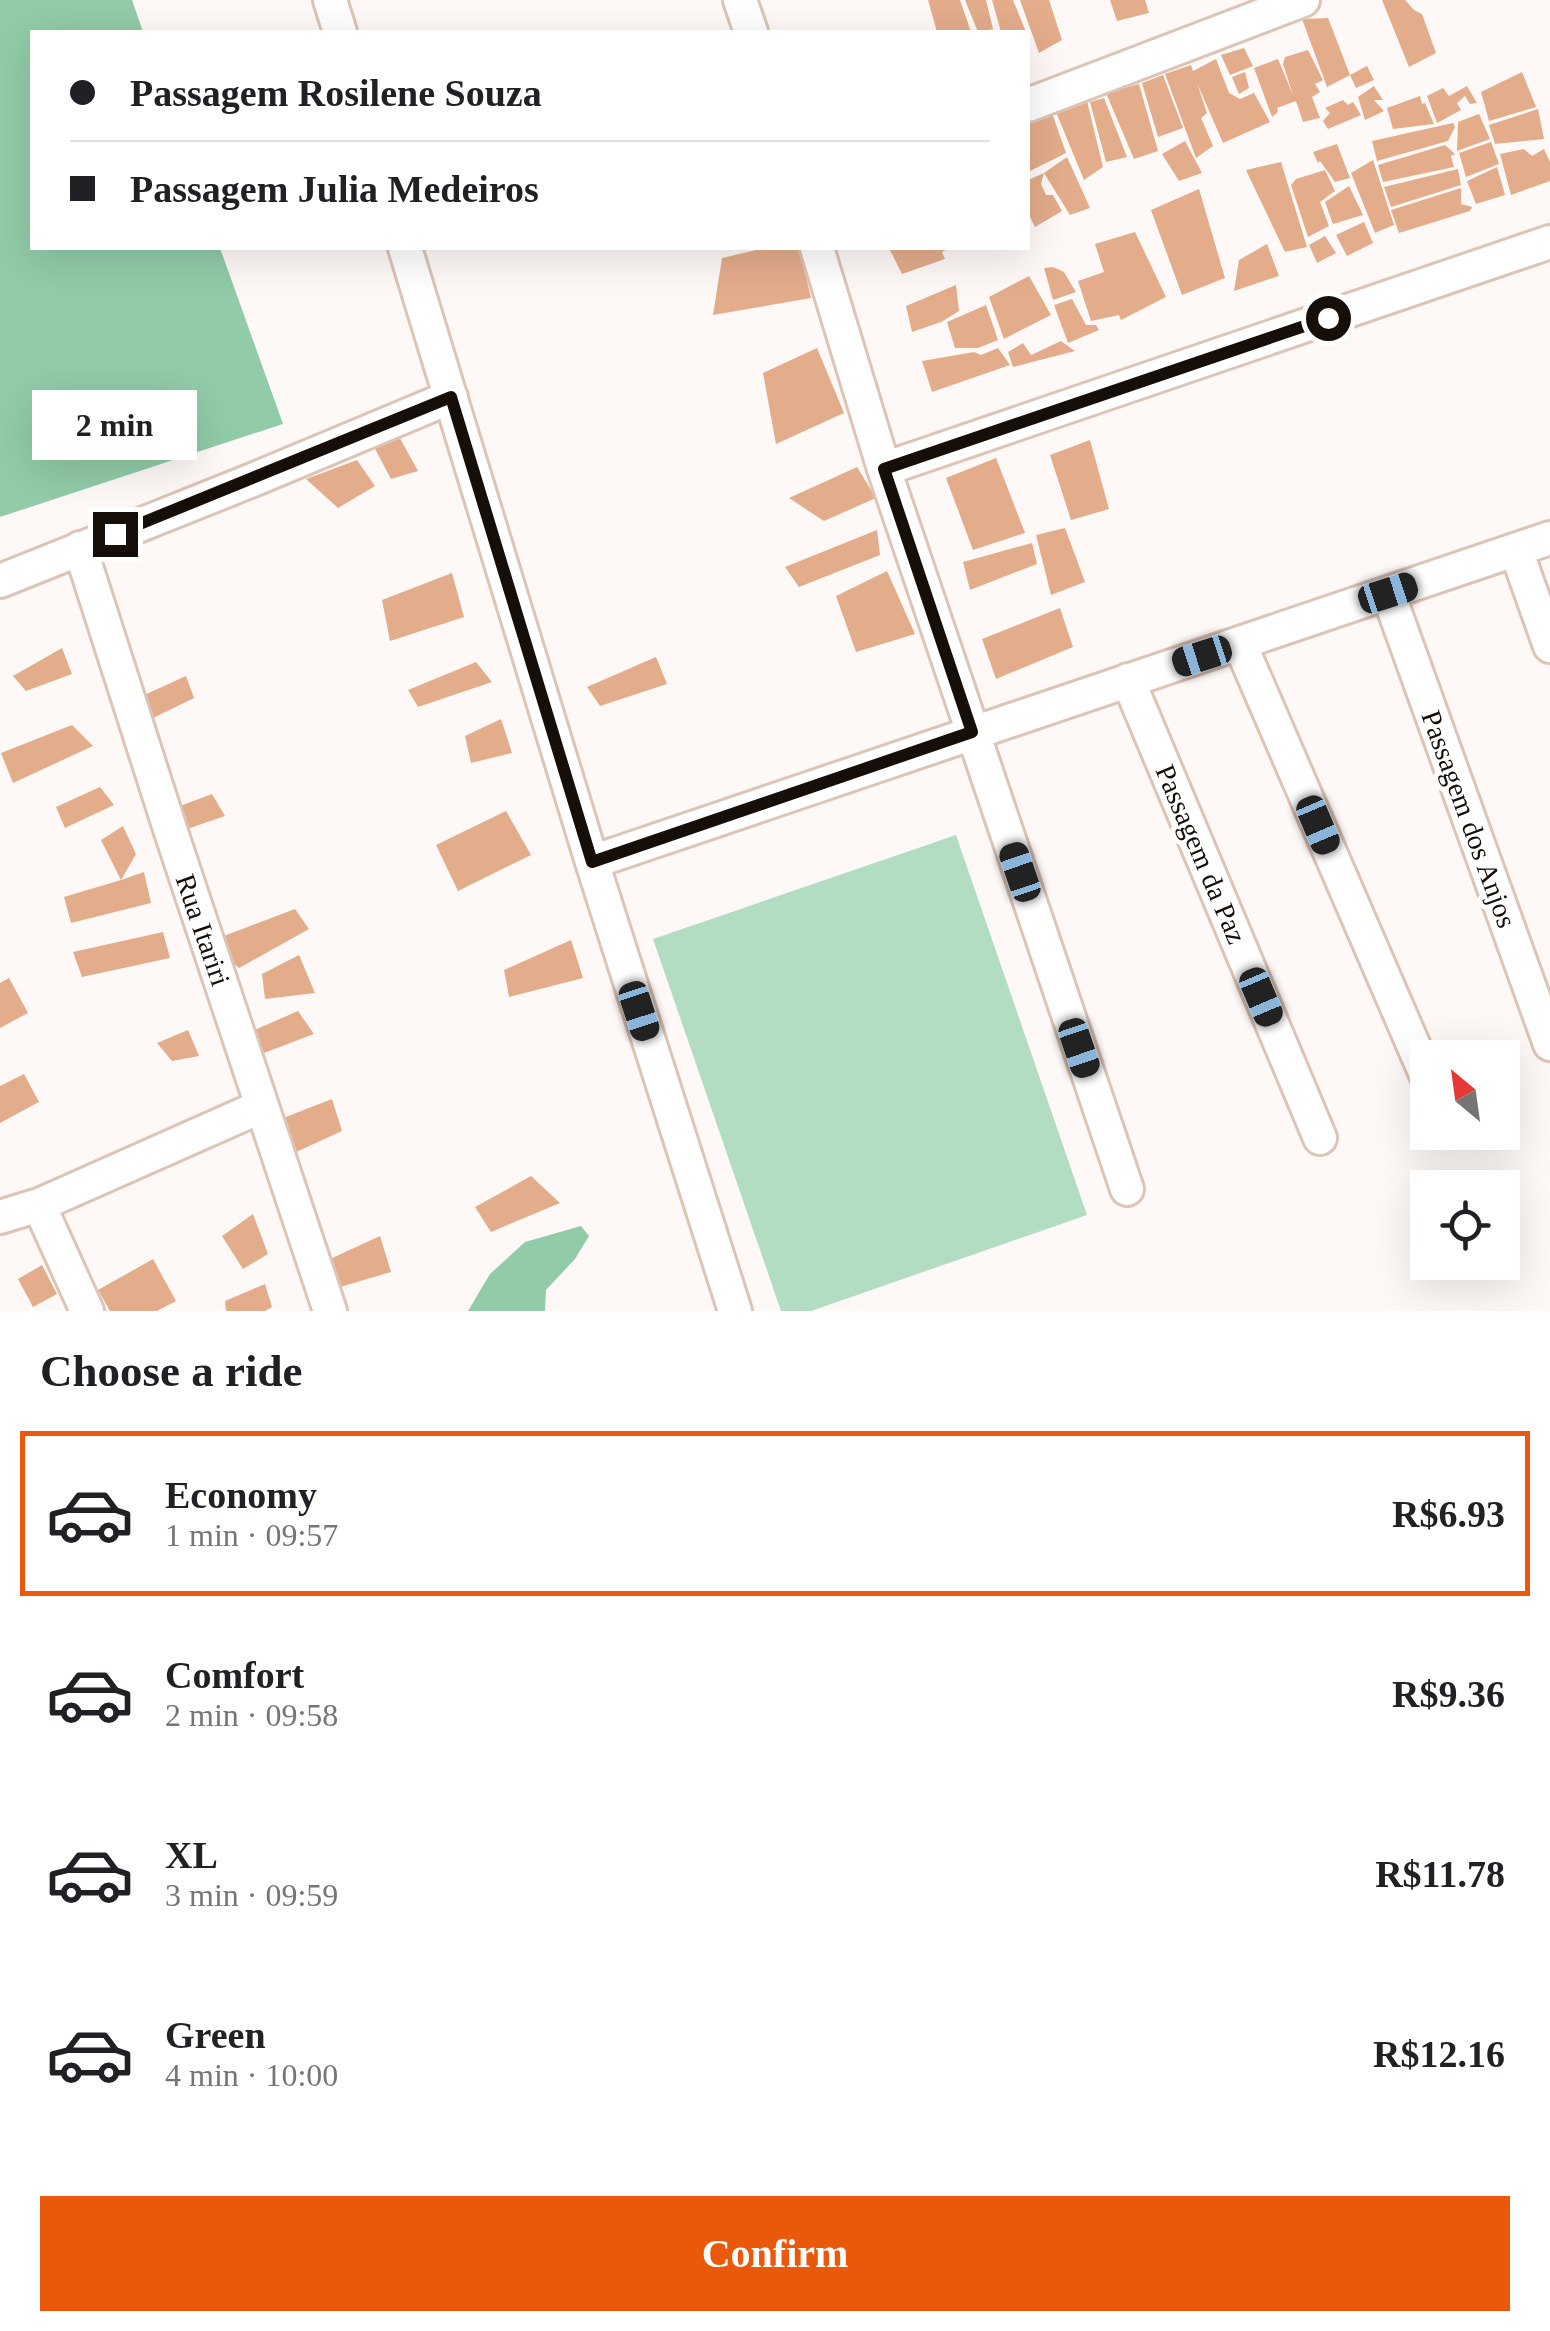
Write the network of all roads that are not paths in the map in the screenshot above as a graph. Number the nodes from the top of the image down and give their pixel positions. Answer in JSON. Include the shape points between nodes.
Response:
{"nodes":[{"id":1,"x":330,"y":0,"type":"edge"},
{"id":2,"x":740,"y":0,"type":"edge"},
{"id":3,"x":1303,"y":0,"type":"edge"},
{"id":4,"x":339,"y":30,"type":"edge"},
{"id":5,"x":749,"y":30,"type":"edge"},
{"id":6,"x":1030,"y":104,"type":"edge"},
{"id":7,"x":1550,"y":242,"type":"edge"},
{"id":8,"x":407,"y":250,"type":"edge"},
{"id":9,"x":819,"y":250,"type":"edge"},
{"id":10,"x":451,"y":397,"type":"junction"},
{"id":11,"x":884,"y":469,"type":"junction"},
{"id":12,"x":1550,"y":538,"type":"edge"},
{"id":13,"x":80,"y":548,"type":"junction"},
{"id":14,"x":1516,"y":550,"type":"junction"},
{"id":15,"x":0,"y":581,"type":"edge"},
{"id":16,"x":1388,"y":593,"type":"junction"},
{"id":17,"x":1240,"y":644,"type":"junction"},
{"id":18,"x":1550,"y":646,"type":"edge"},
{"id":19,"x":1128,"y":680,"type":"junction"},
{"id":20,"x":972,"y":732,"type":"junction"},
{"id":21,"x":592,"y":862,"type":"junction"},
{"id":22,"x":1411,"y":1040,"type":"edge"},
{"id":23,"x":1550,"y":1044,"type":"edge"},
{"id":24,"x":262,"y":1106,"type":"junction"},
{"id":25,"x":1320,"y":1138,"type":"dead end"},
{"id":26,"x":1127,"y":1189,"type":"dead end"},
{"id":27,"x":39,"y":1204,"type":"junction"},
{"id":28,"x":0,"y":1217,"type":"edge"},
{"id":29,"x":87,"y":1311,"type":"edge"},
{"id":30,"x":330,"y":1311,"type":"edge"},
{"id":31,"x":734,"y":1311,"type":"edge"}],
"edges":[{"from":1,"to":4,"type":"street"},
{"from":2,"to":5,"type":"street"},
{"from":3,"to":6,"type":"street"},
{"from":7,"to":11,"type":"street"},
{"from":8,"to":10,"type":"street"},
{"from":9,"to":11,"type":"street"},
{"from":10,"to":13,"type":"street"},
{"from":10,"to":21,"type":"street"},
{"from":11,"to":20,"type":"street"},
{"from":12,"to":14,"type":"street"},
{"from":13,"to":15,"type":"street"},
{"from":13,"to":24,"type":"street","name":"Rua Itariri"},
{"from":14,"to":16,"type":"street"},
{"from":14,"to":18,"type":"street"},
{"from":16,"to":17,"type":"street"},
{"from":16,"to":23,"type":"street","name":"Passagem dos Anjos"},
{"from":17,"to":19,"type":"street"},
{"from":17,"to":22,"type":"street"},
{"from":19,"to":20,"type":"street"},
{"from":19,"to":25,"type":"street","name":"Passagem da Paz"},
{"from":20,"to":21,"type":"street"},
{"from":20,"to":26,"type":"street"},
{"from":21,"to":31,"type":"street"},
{"from":24,"to":27,"type":"street"},
{"from":24,"to":30,"type":"street","name":"Rua Itariri"},
{"from":27,"to":28,"type":"street"},
{"from":27,"to":29,"type":"street"}]}
